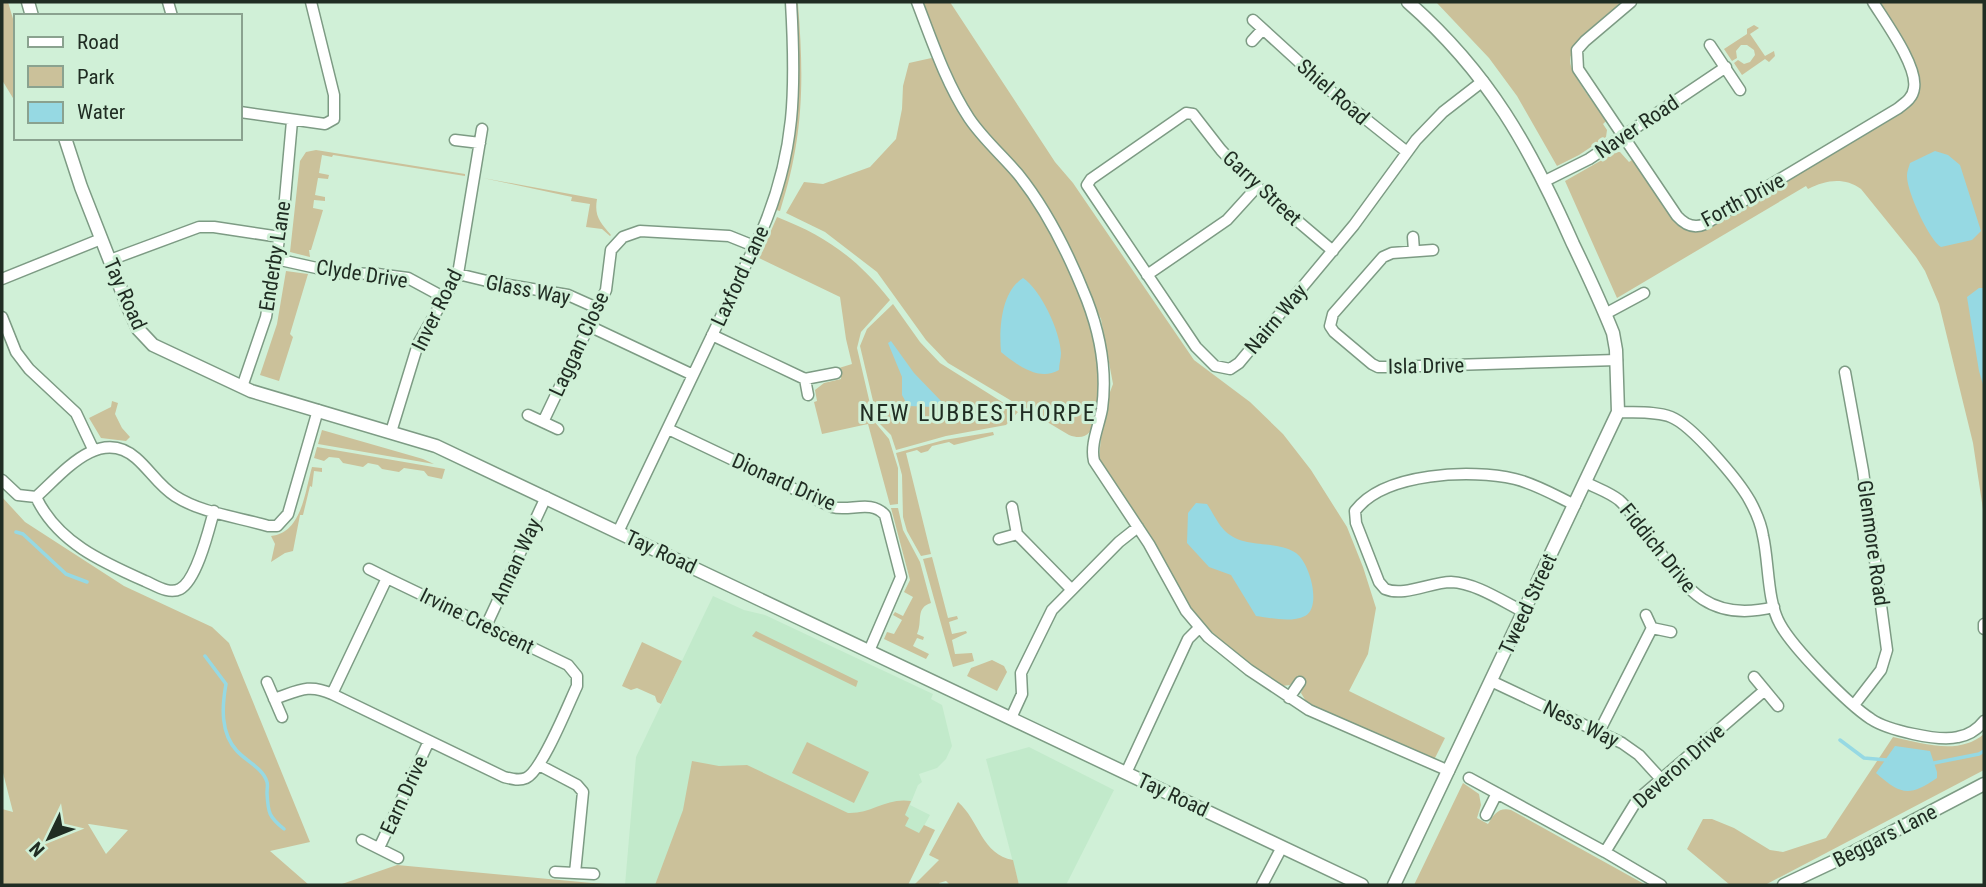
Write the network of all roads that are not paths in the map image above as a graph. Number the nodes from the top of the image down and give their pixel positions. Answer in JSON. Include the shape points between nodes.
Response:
{"nodes":[{"id":1,"x":311,"y":2,"type":"edge"},
{"id":2,"x":791,"y":2,"type":"edge"},
{"id":3,"x":918,"y":2,"type":"edge"},
{"id":4,"x":1408,"y":2,"type":"edge"},
{"id":5,"x":1631,"y":2,"type":"edge"},
{"id":6,"x":1873,"y":2,"type":"edge"},
{"id":7,"x":1253,"y":20,"type":"dead end"},
{"id":8,"x":1263,"y":29,"type":"junction"},
{"id":9,"x":1252,"y":41,"type":"dead end"},
{"id":10,"x":1710,"y":45,"type":"dead end"},
{"id":11,"x":1726,"y":67,"type":"junction"},
{"id":12,"x":1483,"y":81,"type":"junction"},
{"id":13,"x":1741,"y":90,"type":"dead end"},
{"id":14,"x":242,"y":113,"type":"edge"},
{"id":15,"x":1198,"y":119,"type":"joint"},
{"id":16,"x":292,"y":121,"type":"junction"},
{"id":17,"x":482,"y":129,"type":"dead end"},
{"id":18,"x":1622,"y":135,"type":"junction"},
{"id":19,"x":66,"y":140,"type":"edge"},
{"id":20,"x":455,"y":140,"type":"dead end"},
{"id":21,"x":480,"y":143,"type":"junction"},
{"id":22,"x":1406,"y":152,"type":"junction"},
{"id":23,"x":1545,"y":181,"type":"junction"},
{"id":24,"x":1257,"y":187,"type":"junction"},
{"id":25,"x":280,"y":237,"type":"junction"},
{"id":26,"x":1413,"y":237,"type":"dead end"},
{"id":27,"x":101,"y":239,"type":"junction"},
{"id":28,"x":754,"y":246,"type":"junction"},
{"id":29,"x":1433,"y":250,"type":"dead end"},
{"id":30,"x":1333,"y":251,"type":"junction"},
{"id":31,"x":1414,"y":251,"type":"junction"},
{"id":32,"x":276,"y":259,"type":"junction"},
{"id":33,"x":110,"y":260,"type":"junction"},
{"id":34,"x":458,"y":274,"type":"junction"},
{"id":35,"x":1147,"y":275,"type":"junction"},
{"id":36,"x":2,"y":279,"type":"edge"},
{"id":37,"x":1644,"y":293,"type":"dead end"},
{"id":38,"x":444,"y":298,"type":"junction"},
{"id":39,"x":597,"y":308,"type":"junction"},
{"id":40,"x":1605,"y":314,"type":"junction"},
{"id":41,"x":2,"y":317,"type":"edge"},
{"id":42,"x":589,"y":326,"type":"junction"},
{"id":43,"x":712,"y":335,"type":"junction"},
{"id":44,"x":1616,"y":360,"type":"junction"},
{"id":45,"x":1845,"y":372,"type":"dead end"},
{"id":46,"x":836,"y":373,"type":"dead end"},
{"id":47,"x":693,"y":375,"type":"junction"},
{"id":48,"x":805,"y":379,"type":"junction"},
{"id":49,"x":242,"y":387,"type":"junction"},
{"id":50,"x":808,"y":395,"type":"dead end"},
{"id":51,"x":318,"y":410,"type":"junction"},
{"id":52,"x":1618,"y":412,"type":"junction"},
{"id":53,"x":528,"y":415,"type":"dead end"},
{"id":54,"x":543,"y":422,"type":"junction"},
{"id":55,"x":558,"y":429,"type":"dead end"},
{"id":56,"x":668,"y":429,"type":"junction"},
{"id":57,"x":391,"y":432,"type":"junction"},
{"id":58,"x":93,"y":449,"type":"junction"},
{"id":59,"x":2,"y":481,"type":"edge"},
{"id":60,"x":1585,"y":482,"type":"junction"},
{"id":61,"x":36,"y":497,"type":"junction"},
{"id":62,"x":546,"y":497,"type":"junction"},
{"id":63,"x":1575,"y":505,"type":"junction"},
{"id":64,"x":1012,"y":507,"type":"dead end"},
{"id":65,"x":214,"y":511,"type":"junction"},
{"id":66,"x":1138,"y":527,"type":"junction"},
{"id":67,"x":618,"y":532,"type":"junction"},
{"id":68,"x":1017,"y":534,"type":"junction"},
{"id":69,"x":999,"y":539,"type":"dead end"},
{"id":70,"x":369,"y":569,"type":"dead end"},
{"id":71,"x":387,"y":578,"type":"junction"},
{"id":72,"x":1071,"y":589,"type":"junction"},
{"id":73,"x":1774,"y":607,"type":"junction"},
{"id":74,"x":1524,"y":612,"type":"junction"},
{"id":75,"x":1646,"y":615,"type":"dead end"},
{"id":76,"x":487,"y":624,"type":"junction"},
{"id":77,"x":1199,"y":628,"type":"junction"},
{"id":78,"x":1652,"y":628,"type":"junction"},
{"id":79,"x":1671,"y":632,"type":"dead end"},
{"id":80,"x":869,"y":651,"type":"junction"},
{"id":81,"x":1754,"y":677,"type":"dead end"},
{"id":82,"x":1491,"y":681,"type":"junction"},
{"id":83,"x":267,"y":682,"type":"dead end"},
{"id":84,"x":1300,"y":682,"type":"dead end"},
{"id":85,"x":1765,"y":690,"type":"junction"},
{"id":86,"x":332,"y":694,"type":"junction"},
{"id":87,"x":1289,"y":698,"type":"junction"},
{"id":88,"x":274,"y":699,"type":"junction"},
{"id":89,"x":1854,"y":705,"type":"junction"},
{"id":90,"x":1778,"y":706,"type":"dead end"},
{"id":91,"x":282,"y":717,"type":"dead end"},
{"id":92,"x":1011,"y":718,"type":"junction"},
{"id":93,"x":1984,"y":721,"type":"edge"},
{"id":94,"x":1599,"y":732,"type":"junction"},
{"id":95,"x":429,"y":741,"type":"junction"},
{"id":96,"x":540,"y":765,"type":"junction"},
{"id":97,"x":1449,"y":771,"type":"junction"},
{"id":98,"x":1126,"y":773,"type":"junction"},
{"id":99,"x":1469,"y":778,"type":"dead end"},
{"id":100,"x":1661,"y":779,"type":"junction"},
{"id":101,"x":1984,"y":784,"type":"edge"},
{"id":102,"x":1497,"y":793,"type":"junction"},
{"id":103,"x":1486,"y":815,"type":"dead end"},
{"id":104,"x":362,"y":840,"type":"dead end"},
{"id":105,"x":1282,"y":847,"type":"junction"},
{"id":106,"x":379,"y":848,"type":"junction"},
{"id":107,"x":1605,"y":852,"type":"junction"},
{"id":108,"x":398,"y":858,"type":"dead end"},
{"id":109,"x":555,"y":872,"type":"dead end"},
{"id":110,"x":575,"y":873,"type":"junction"},
{"id":111,"x":594,"y":874,"type":"dead end"},
{"id":112,"x":1262,"y":885,"type":"edge"},
{"id":113,"x":1362,"y":885,"type":"edge"},
{"id":114,"x":1394,"y":885,"type":"edge"},
{"id":115,"x":1661,"y":885,"type":"edge"},
{"id":116,"x":1784,"y":885,"type":"edge"}],
"edges":[{"from":1,"to":16,"type":"street","via":[[335,116],[327,124]]},
{"from":2,"to":28,"type":"street","name":"Laxford Lane","via":[[791,130],[777,190]]},
{"from":3,"to":66,"type":"street","via":[[964,108],[1040,206],[1087,300],[1100,344],[1103,390],[1094,461]]},
{"from":4,"to":12,"type":"street","name":"Tweed Street"},
{"from":5,"to":18,"type":"street","name":"Forth Drive","via":[[1585,41],[1576,58],[1578,69]]},
{"from":6,"to":18,"type":"street","name":"Forth Drive","via":[[1912,72],[1915,83],[1910,98],[1705,224],[1681,221]]},
{"from":7,"to":8,"type":"street","name":"Shiel Road"},
{"from":8,"to":9,"type":"street"},
{"from":8,"to":22,"type":"street","name":"Shiel Road","via":[[1340,100]]},
{"from":10,"to":11,"type":"street"},
{"from":11,"to":13,"type":"street"},
{"from":11,"to":18,"type":"street","name":"Naver Road"},
{"from":12,"to":22,"type":"street","name":"Nairn Way","via":[[1436,119]]},
{"from":12,"to":23,"type":"street","name":"Tweed Street"},
{"from":14,"to":16,"type":"street"},
{"from":15,"to":24,"type":"street","name":"Garry Street"},
{"from":15,"to":35,"type":"street","name":"Nairn Way","via":[[1186,113],[1087,185]]},
{"from":16,"to":25,"type":"street","name":"Enderby Lane"},
{"from":17,"to":21,"type":"street","name":"Inver Road"},
{"from":18,"to":23,"type":"street","name":"Naver Road","via":[[1589,159]]},
{"from":19,"to":27,"type":"street","name":"Tay Road"},
{"from":20,"to":21,"type":"street"},
{"from":21,"to":34,"type":"street","name":"Inver Road"},
{"from":22,"to":30,"type":"street","name":"Nairn Way"},
{"from":23,"to":40,"type":"street","name":"Tweed Street"},
{"from":24,"to":30,"type":"street","name":"Garry Street"},
{"from":24,"to":35,"type":"street","via":[[1227,220]]},
{"from":25,"to":32,"type":"street","name":"Enderby Lane"},
{"from":25,"to":33,"type":"street","via":[[199,227]]},
{"from":26,"to":31,"type":"street"},
{"from":27,"to":33,"type":"street","name":"Tay Road"},
{"from":27,"to":36,"type":"street"},
{"from":28,"to":39,"type":"street","name":"Laggan Close","via":[[729,236],[631,233],[611,250],[607,286]]},
{"from":28,"to":43,"type":"street","name":"Laxford Lane"},
{"from":29,"to":31,"type":"street","name":"Isla Drive"},
{"from":30,"to":35,"type":"street","name":"Nairn Way","via":[[1230,369],[1220,369],[1203,355]]},
{"from":31,"to":44,"type":"street","name":"Isla Drive","via":[[1383,257],[1331,318],[1334,332],[1372,364],[1388,368]]},
{"from":32,"to":38,"type":"street","name":"Clyde Drive","via":[[339,273],[408,278]]},
{"from":32,"to":49,"type":"street","name":"Enderby Lane","via":[[264,325]]},
{"from":33,"to":49,"type":"street","name":"Tay Road","via":[[136,325],[148,341]]},
{"from":34,"to":38,"type":"street","name":"Inver Road"},
{"from":34,"to":39,"type":"street","name":"Glass Way","via":[[566,294]]},
{"from":37,"to":40,"type":"street"},
{"from":38,"to":57,"type":"street","name":"Inver Road","via":[[418,344]]},
{"from":39,"to":42,"type":"street","name":"Laggan Close"},
{"from":40,"to":44,"type":"street","name":"Tweed Street"},
{"from":41,"to":58,"type":"street","via":[[16,352],[76,413]]},
{"from":42,"to":47,"type":"street"},
{"from":42,"to":54,"type":"street","name":"Laggan Close"},
{"from":43,"to":47,"type":"street","name":"Laxford Lane"},
{"from":43,"to":48,"type":"street"},
{"from":44,"to":52,"type":"street","name":"Tweed Street"},
{"from":45,"to":89,"type":"street","name":"Glenmore Road","via":[[1887,650],[1881,670]]},
{"from":46,"to":48,"type":"street"},
{"from":47,"to":56,"type":"street","name":"Laxford Lane"},
{"from":48,"to":50,"type":"street"},
{"from":49,"to":51,"type":"street","name":"Tay Road"},
{"from":51,"to":57,"type":"street","name":"Tay Road"},
{"from":51,"to":65,"type":"street","via":[[284,521],[268,526]]},
{"from":52,"to":60,"type":"street","name":"Tweed Street"},
{"from":52,"to":73,"type":"street","via":[[1659,413],[1676,419],[1741,488],[1763,533]]},
{"from":53,"to":54,"type":"street","name":"Laggan Close"},
{"from":54,"to":55,"type":"street","name":"Laggan Close"},
{"from":56,"to":67,"type":"street","name":"Laxford Lane"},
{"from":56,"to":80,"type":"street","name":"Dionard Drive","via":[[832,507],[871,506],[882,512],[901,577]]},
{"from":57,"to":62,"type":"street","name":"Tay Road","via":[[436,446]]},
{"from":58,"to":61,"type":"street"},
{"from":58,"to":65,"type":"street","via":[[127,452],[172,494]]},
{"from":59,"to":61,"type":"street","via":[[18,495]]},
{"from":60,"to":63,"type":"street","name":"Tweed Street"},
{"from":60,"to":73,"type":"street","name":"Fiddich Drive","via":[[1622,503],[1675,576],[1701,599],[1743,612]]},
{"from":61,"to":65,"type":"street","via":[[50,520],[79,547],[171,591],[181,589],[189,579]]},
{"from":62,"to":67,"type":"street","name":"Tay Road"},
{"from":62,"to":76,"type":"street","name":"Annan Way"},
{"from":63,"to":74,"type":"street","name":"Tweed Street"},
{"from":63,"to":74,"type":"street","via":[[1513,478],[1428,476],[1385,489],[1355,511],[1385,589],[1396,592],[1459,583]]},
{"from":64,"to":68,"type":"street"},
{"from":66,"to":72,"type":"street"},
{"from":66,"to":77,"type":"street"},
{"from":67,"to":80,"type":"street","name":"Tay Road"},
{"from":68,"to":69,"type":"street"},
{"from":68,"to":72,"type":"street"},
{"from":70,"to":71,"type":"street","name":"Irvine Crescent"},
{"from":71,"to":76,"type":"street","name":"Irvine Crescent"},
{"from":71,"to":86,"type":"street"},
{"from":72,"to":92,"type":"street","via":[[1052,610],[1025,665],[1021,694]]},
{"from":73,"to":89,"type":"street","via":[[1785,632]]},
{"from":74,"to":82,"type":"street","name":"Tweed Street"},
{"from":75,"to":78,"type":"street"},
{"from":76,"to":96,"type":"street","name":"Irvine Crescent","via":[[568,665],[577,676],[577,686]]},
{"from":77,"to":87,"type":"street"},
{"from":77,"to":98,"type":"street","via":[[1188,639]]},
{"from":78,"to":79,"type":"street"},
{"from":78,"to":94,"type":"street"},
{"from":80,"to":92,"type":"street","name":"Tay Road"},
{"from":81,"to":85,"type":"street"},
{"from":82,"to":94,"type":"street","name":"Ness Way"},
{"from":82,"to":97,"type":"street","name":"Tweed Street"},
{"from":83,"to":88,"type":"street"},
{"from":84,"to":87,"type":"street"},
{"from":85,"to":90,"type":"street"},
{"from":85,"to":100,"type":"street","name":"Deveron Drive"},
{"from":86,"to":88,"type":"street","via":[[306,687]]},
{"from":86,"to":95,"type":"street"},
{"from":87,"to":97,"type":"street"},
{"from":88,"to":91,"type":"street"},
{"from":89,"to":93,"type":"street","via":[[1883,725],[1948,738],[1973,732]]},
{"from":92,"to":98,"type":"street","name":"Tay Road"},
{"from":94,"to":100,"type":"street","name":"Ness Way","via":[[1634,751]]},
{"from":95,"to":96,"type":"street","via":[[513,779],[529,776]]},
{"from":95,"to":106,"type":"street","name":"Earn Drive"},
{"from":96,"to":110,"type":"street","via":[[583,792]]},
{"from":97,"to":114,"type":"street","name":"Tweed Street"},
{"from":98,"to":105,"type":"street","name":"Tay Road"},
{"from":99,"to":102,"type":"street"},
{"from":100,"to":107,"type":"street","name":"Deveron Drive","via":[[1632,806]]},
{"from":101,"to":116,"type":"street","name":"Beggars Lane"},
{"from":102,"to":103,"type":"street"},
{"from":102,"to":107,"type":"street"},
{"from":104,"to":106,"type":"street","name":"Earn Drive"},
{"from":105,"to":112,"type":"street"},
{"from":105,"to":113,"type":"street","name":"Tay Road"},
{"from":106,"to":108,"type":"street","name":"Earn Drive"},
{"from":107,"to":115,"type":"street"},
{"from":109,"to":110,"type":"street"},
{"from":110,"to":111,"type":"street"}]}
